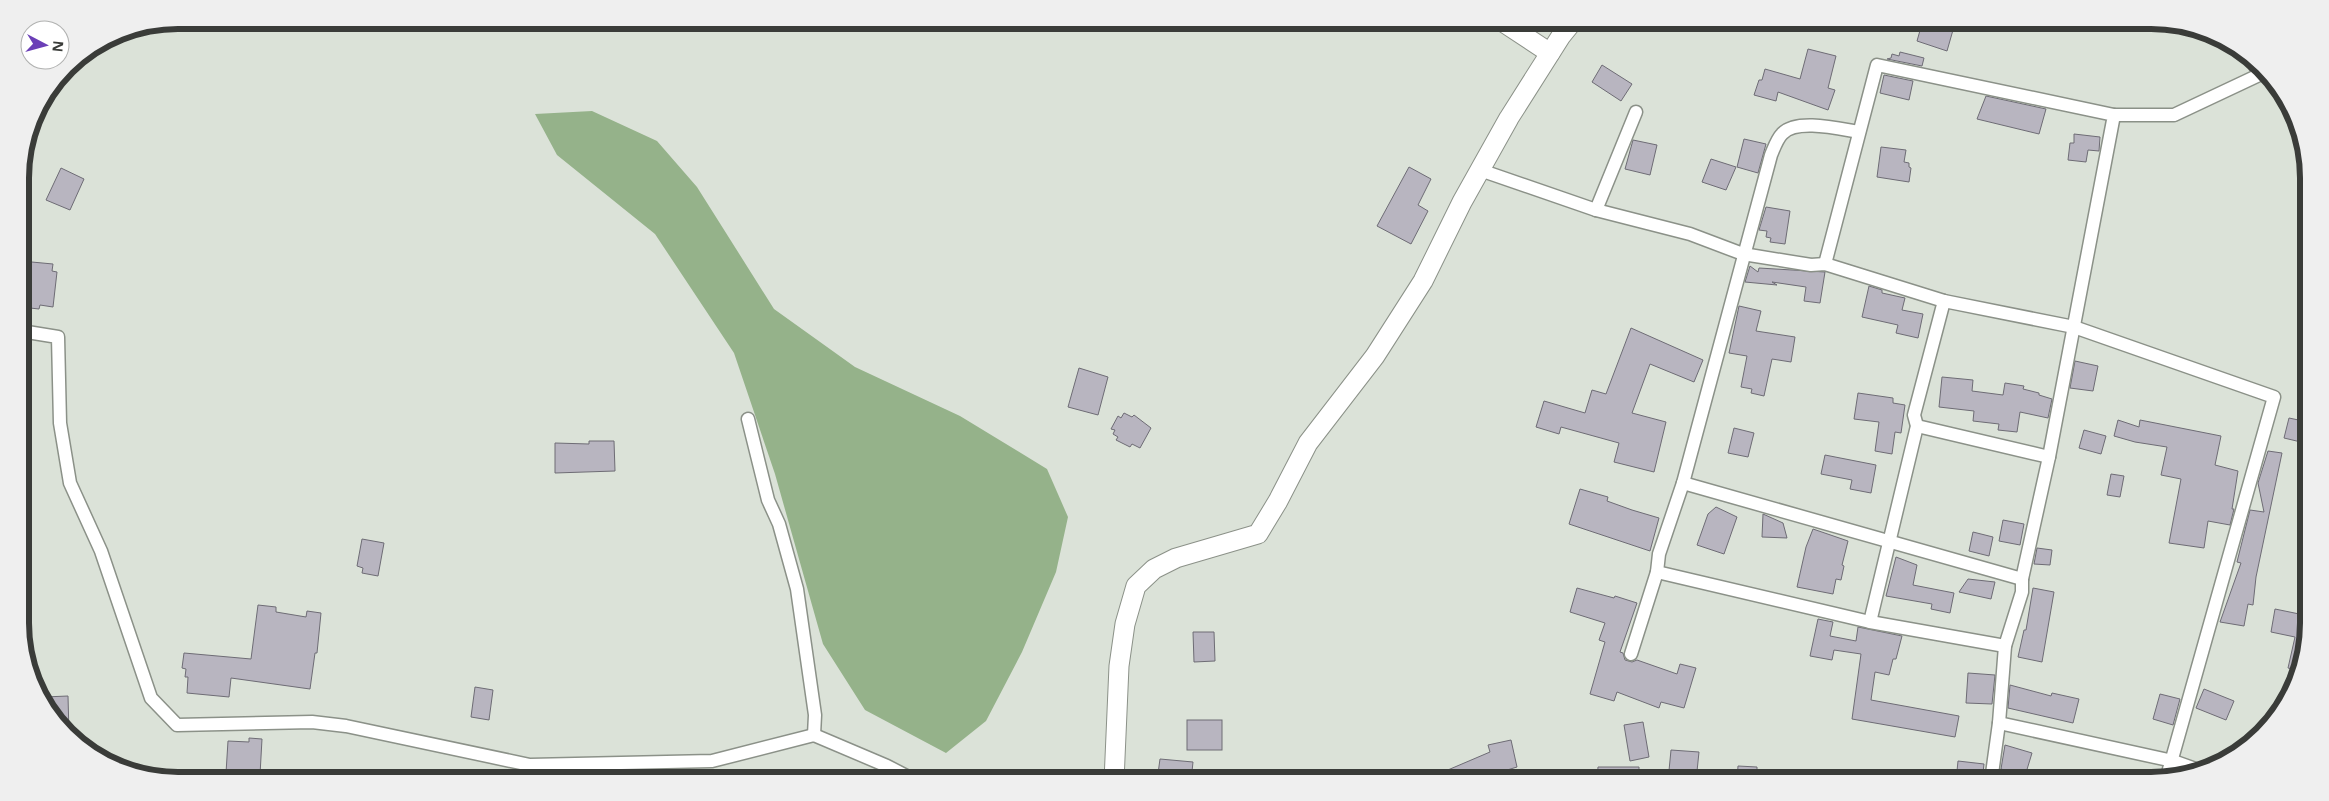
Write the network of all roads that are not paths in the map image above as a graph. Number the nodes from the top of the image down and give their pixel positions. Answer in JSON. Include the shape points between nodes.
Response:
{"nodes":[{"id":1,"x":1514,"y":29,"type":"edge"},
{"id":2,"x":1567,"y":29,"type":"edge"},
{"id":3,"x":1550,"y":53,"type":"junction"},
{"id":4,"x":2258,"y":74,"type":"edge"},
{"id":5,"x":1636,"y":112,"type":"dead end"},
{"id":6,"x":2114,"y":114,"type":"junction"},
{"id":7,"x":1859,"y":132,"type":"junction"},
{"id":8,"x":1480,"y":170,"type":"junction"},
{"id":9,"x":1596,"y":210,"type":"junction"},
{"id":10,"x":1743,"y":254,"type":"junction"},
{"id":11,"x":1825,"y":264,"type":"junction"},
{"id":12,"x":1944,"y":301,"type":"junction"},
{"id":13,"x":2074,"y":327,"type":"junction"},
{"id":14,"x":29,"y":332,"type":"edge"},
{"id":15,"x":748,"y":419,"type":"dead end"},
{"id":16,"x":1917,"y":426,"type":"junction"},
{"id":17,"x":2049,"y":457,"type":"junction"},
{"id":18,"x":1683,"y":483,"type":"junction"},
{"id":19,"x":1890,"y":542,"type":"junction"},
{"id":20,"x":1657,"y":572,"type":"junction"},
{"id":21,"x":2022,"y":579,"type":"junction"},
{"id":22,"x":1870,"y":622,"type":"junction"},
{"id":23,"x":2005,"y":646,"type":"junction"},
{"id":24,"x":1631,"y":654,"type":"dead end"},
{"id":25,"x":2000,"y":723,"type":"junction"},
{"id":26,"x":814,"y":735,"type":"junction"},
{"id":27,"x":2173,"y":761,"type":"junction"},
{"id":28,"x":2190,"y":767,"type":"edge"},
{"id":29,"x":2169,"y":771,"type":"edge"},
{"id":30,"x":899,"y":772,"type":"edge"},
{"id":31,"x":1114,"y":772,"type":"edge"},
{"id":32,"x":1993,"y":772,"type":"edge"}],
"edges":[{"from":1,"to":3,"type":"street"},
{"from":2,"to":3,"type":"street"},
{"from":3,"to":8,"type":"street"},
{"from":4,"to":6,"type":"street","via":[[2174,115]]},
{"from":5,"to":9,"type":"street"},
{"from":6,"to":7,"type":"street","via":[[1877,65]]},
{"from":6,"to":13,"type":"street"},
{"from":7,"to":10,"type":"street","via":[[1804,125],[1789,128],[1782,134],[1771,154]]},
{"from":7,"to":11,"type":"street"},
{"from":8,"to":9,"type":"street"},
{"from":8,"to":31,"type":"street","via":[[1423,281],[1375,356],[1308,443],[1258,534],[1176,558],[1154,569],[1136,586],[1124,624],[1119,666]]},
{"from":9,"to":10,"type":"street","via":[[1690,234]]},
{"from":10,"to":11,"type":"street","via":[[1811,265]]},
{"from":10,"to":18,"type":"street"},
{"from":11,"to":12,"type":"street"},
{"from":12,"to":13,"type":"street"},
{"from":12,"to":16,"type":"street","via":[[1914,415]]},
{"from":13,"to":17,"type":"street"},
{"from":13,"to":27,"type":"street","via":[[2274,397]]},
{"from":14,"to":26,"type":"street","via":[[58,337],[60,423],[70,483],[101,551],[151,698],[177,725],[312,722],[346,726],[530,765],[712,761]]},
{"from":15,"to":26,"type":"street","via":[[768,500],[780,524],[797,589],[815,715]]},
{"from":16,"to":17,"type":"street"},
{"from":16,"to":19,"type":"street"},
{"from":17,"to":21,"type":"street"},
{"from":18,"to":19,"type":"street"},
{"from":18,"to":20,"type":"street","via":[[1659,554]]},
{"from":19,"to":21,"type":"street"},
{"from":19,"to":22,"type":"street"},
{"from":20,"to":22,"type":"street"},
{"from":20,"to":24,"type":"street"},
{"from":21,"to":23,"type":"street","via":[[2022,592]]},
{"from":22,"to":23,"type":"street"},
{"from":23,"to":25,"type":"street"},
{"from":25,"to":27,"type":"street"},
{"from":25,"to":32,"type":"street"},
{"from":26,"to":30,"type":"street"},
{"from":27,"to":28,"type":"street"},
{"from":27,"to":29,"type":"street"}]}
